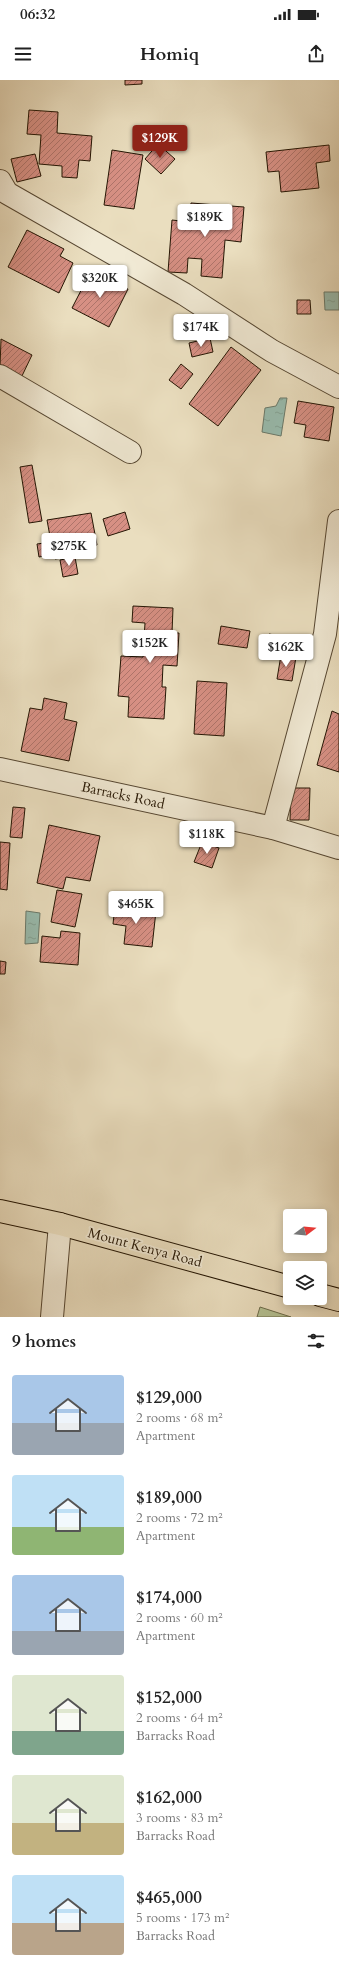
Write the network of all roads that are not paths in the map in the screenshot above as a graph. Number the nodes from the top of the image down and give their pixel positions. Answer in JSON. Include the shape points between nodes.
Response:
{"nodes":[{"id":1,"x":0,"y":181,"type":"edge"},
{"id":2,"x":0,"y":376,"type":"edge"},
{"id":3,"x":339,"y":387,"type":"edge"},
{"id":4,"x":130,"y":452,"type":"dead end"},
{"id":5,"x":339,"y":521,"type":"edge"},
{"id":6,"x":332,"y":636,"type":"edge"},
{"id":7,"x":0,"y":769,"type":"edge"},
{"id":8,"x":273,"y":828,"type":"junction"},
{"id":9,"x":339,"y":848,"type":"edge"},
{"id":10,"x":0,"y":1211,"type":"edge"},
{"id":11,"x":60,"y":1224,"type":"junction"},
{"id":12,"x":283,"y":1284,"type":"edge"},
{"id":13,"x":327,"y":1297,"type":"edge"},
{"id":14,"x":339,"y":1300,"type":"edge"},
{"id":15,"x":52,"y":1317,"type":"edge"}],
"edges":[{"from":1,"to":3,"type":"street","via":[[8,193],[184,294],[272,351]]},
{"from":2,"to":4,"type":"street"},
{"from":5,"to":6,"type":"street"},
{"from":6,"to":8,"type":"street"},
{"from":7,"to":8,"type":"street","name":"Barracks Road"},
{"from":8,"to":9,"type":"street","name":"Barracks Road"},
{"from":10,"to":11,"type":"main road","name":"Mount Kenya Road"},
{"from":11,"to":12,"type":"main road","name":"Mount Kenya Road"},
{"from":11,"to":15,"type":"street"},
{"from":13,"to":14,"type":"main road"}]}
